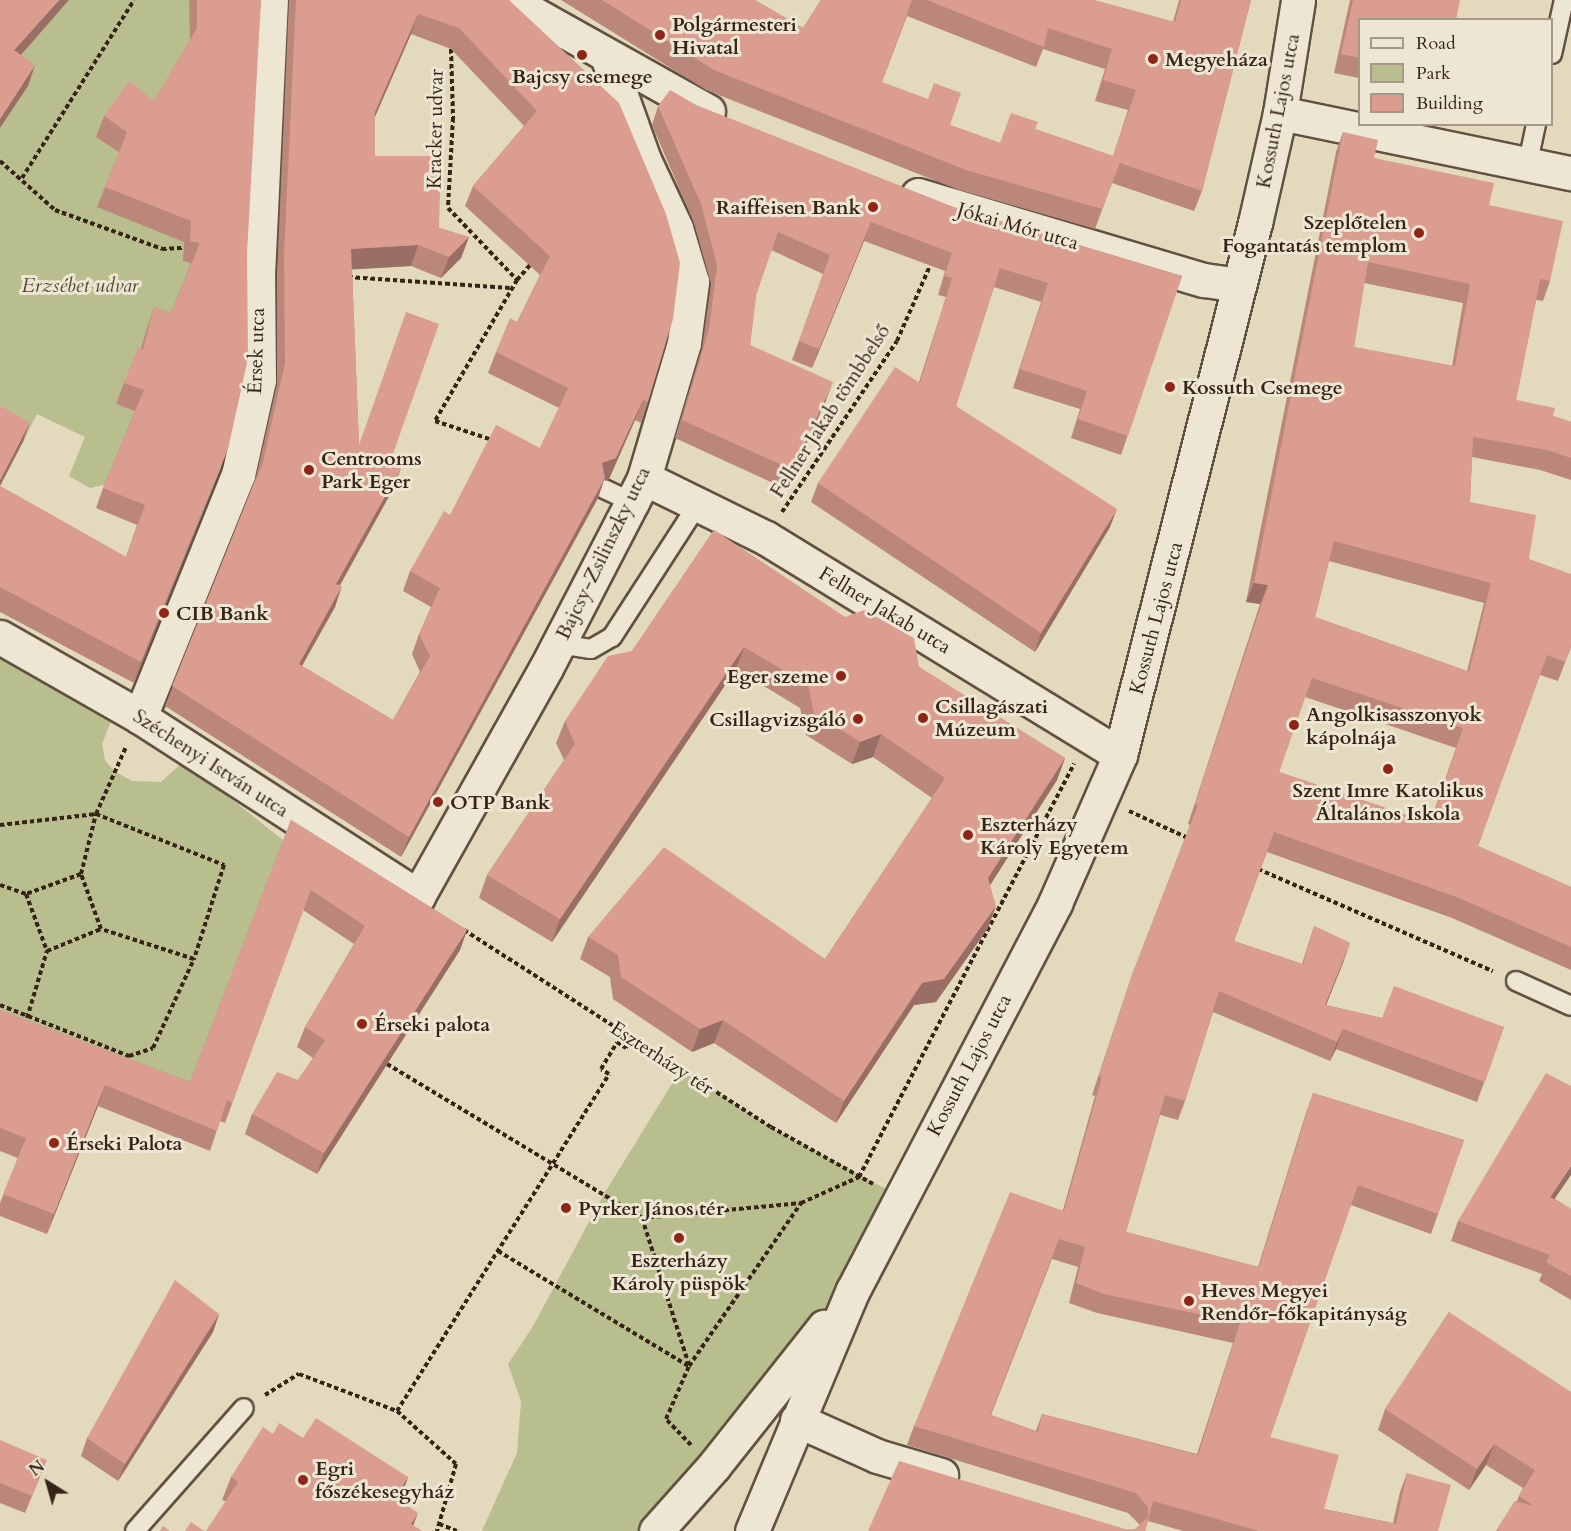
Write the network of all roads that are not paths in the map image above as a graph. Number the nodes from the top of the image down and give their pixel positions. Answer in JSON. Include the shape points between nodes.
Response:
{"nodes":[{"id":1,"x":271,"y":0,"type":"edge"},
{"id":2,"x":509,"y":0,"type":"edge"},
{"id":3,"x":1298,"y":0,"type":"edge"},
{"id":4,"x":1564,"y":0,"type":"edge"},
{"id":5,"x":1553,"y":46,"type":"edge"},
{"id":6,"x":608,"y":56,"type":"junction"},
{"id":7,"x":1280,"y":113,"type":"junction"},
{"id":8,"x":739,"y":123,"type":"edge"},
{"id":9,"x":1536,"y":126,"type":"edge"},
{"id":10,"x":1528,"y":162,"type":"junction"},
{"id":11,"x":1571,"y":173,"type":"edge"},
{"id":12,"x":890,"y":185,"type":"edge"},
{"id":13,"x":1239,"y":285,"type":"junction"},
{"id":14,"x":627,"y":489,"type":"junction"},
{"id":15,"x":698,"y":504,"type":"junction"},
{"id":16,"x":0,"y":637,"type":"edge"},
{"id":17,"x":559,"y":644,"type":"junction"},
{"id":18,"x":140,"y":717,"type":"junction"},
{"id":19,"x":1120,"y":754,"type":"junction"},
{"id":20,"x":418,"y":896,"type":"joint"},
{"id":21,"x":1516,"y":981,"type":"road end"},
{"id":22,"x":1571,"y":1006,"type":"edge"},
{"id":23,"x":853,"y":1290,"type":"junction"},
{"id":24,"x":244,"y":1408,"type":"road end"},
{"id":25,"x":797,"y":1420,"type":"junction"},
{"id":26,"x":713,"y":1467,"type":"junction"},
{"id":27,"x":966,"y":1483,"type":"edge"},
{"id":28,"x":135,"y":1531,"type":"edge"},
{"id":29,"x":656,"y":1531,"type":"edge"},
{"id":30,"x":670,"y":1531,"type":"edge"},
{"id":31,"x":752,"y":1531,"type":"edge"}],
"edges":[{"from":1,"to":18,"type":"street","name":"Érsek utca","via":[[258,275],[260,380],[238,475]]},
{"from":2,"to":6,"type":"street"},
{"from":3,"to":7,"type":"street","name":"Kossuth Lajos utca"},
{"from":4,"to":5,"type":"lane"},
{"from":6,"to":8,"type":"street","via":[[698,107]]},
{"from":6,"to":14,"type":"street","name":"Bajcsy-Zsilinszky utca","via":[[644,160],[676,228],[692,282],[684,343]]},
{"from":7,"to":10,"type":"street"},
{"from":7,"to":13,"type":"street","name":"Kossuth Lajos utca"},
{"from":9,"to":10,"type":"lane"},
{"from":10,"to":11,"type":"street"},
{"from":12,"to":13,"type":"street","name":"Jókai Mór utca","via":[[953,208],[1204,280]]},
{"from":13,"to":19,"type":"street","name":"Kossuth Lajos utca"},
{"from":14,"to":15,"type":"street","name":"Fellner Jakab utca"},
{"from":14,"to":17,"type":"street","name":"Bajcsy-Zsilinszky utca"},
{"from":15,"to":17,"type":"lane","via":[[612,637],[591,649]]},
{"from":15,"to":19,"type":"street","name":"Fellner Jakab utca","via":[[766,538]]},
{"from":16,"to":18,"type":"street","name":"Széchenyi István utca"},
{"from":17,"to":20,"type":"street","name":"Bajcsy-Zsilinszky utca"},
{"from":18,"to":20,"type":"street","name":"Széchenyi István utca"},
{"from":19,"to":23,"type":"street","name":"Kossuth Lajos utca","via":[[1055,903]]},
{"from":21,"to":22,"type":"lane"},
{"from":23,"to":25,"type":"street"},
{"from":23,"to":26,"type":"street"},
{"from":24,"to":28,"type":"lane"},
{"from":25,"to":27,"type":"street","via":[[877,1456]]},
{"from":25,"to":31,"type":"street"},
{"from":26,"to":29,"type":"street"},
{"from":26,"to":30,"type":"street"}]}
